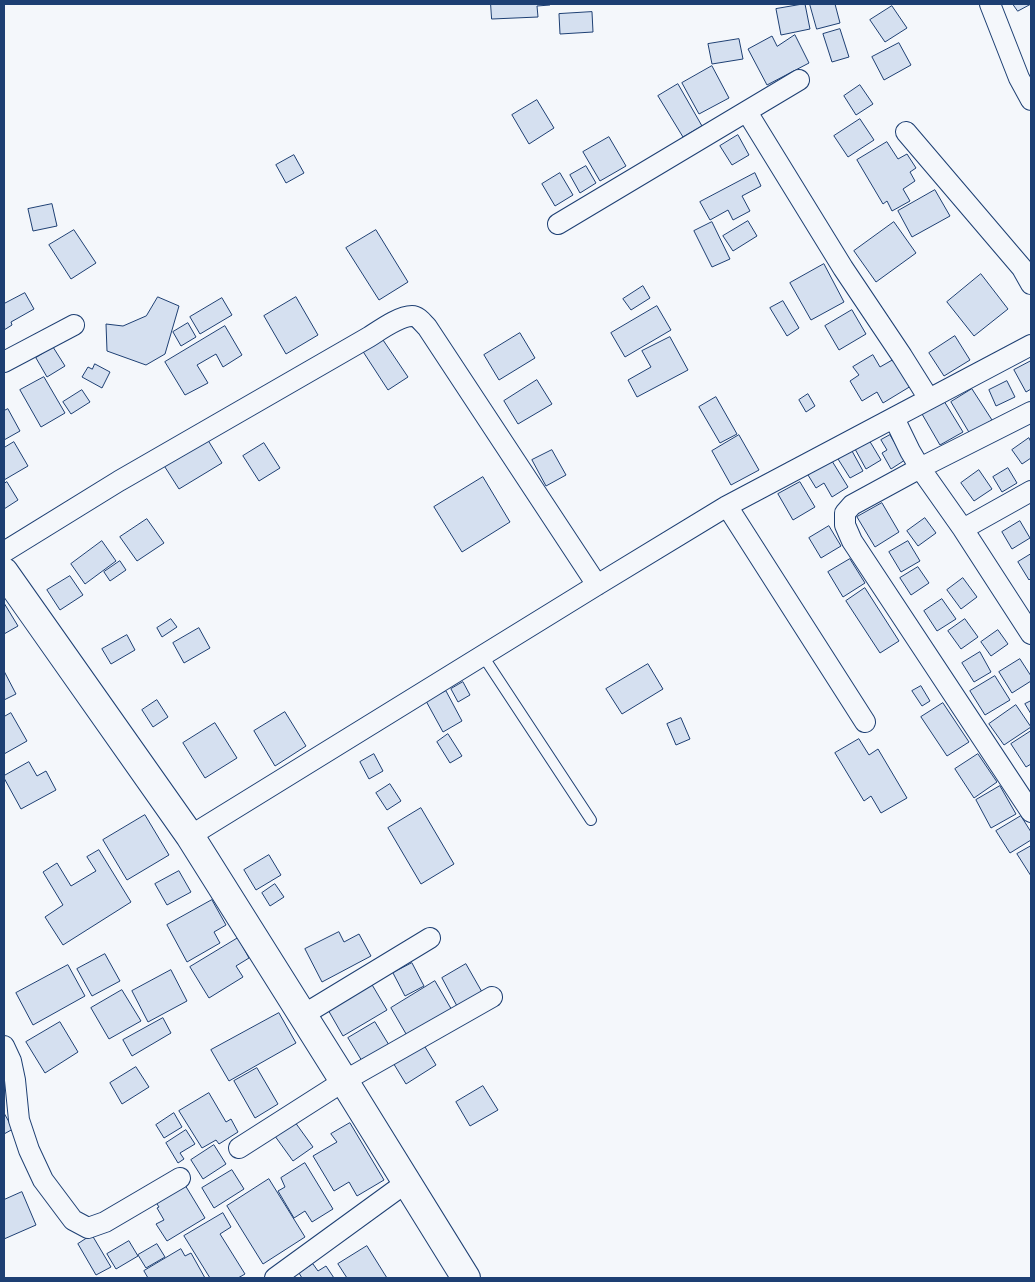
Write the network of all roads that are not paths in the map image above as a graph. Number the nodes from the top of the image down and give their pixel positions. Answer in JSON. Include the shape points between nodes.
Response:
{"nodes":[{"id":1,"x":990,"y":4,"type":"edge"},
{"id":2,"x":1025,"y":74,"type":"edge"},
{"id":3,"x":800,"y":80,"type":"dead end"},
{"id":4,"x":1031,"y":100,"type":"edge"},
{"id":5,"x":747,"y":112,"type":"junction"},
{"id":6,"x":906,"y":132,"type":"dead end"},
{"id":7,"x":558,"y":224,"type":"dead end"},
{"id":8,"x":1028,"y":271,"type":"edge"},
{"id":9,"x":74,"y":325,"type":"dead end"},
{"id":10,"x":1031,"y":345,"type":"edge"},
{"id":11,"x":4,"y":362,"type":"edge"},
{"id":12,"x":929,"y":399,"type":"junction"},
{"id":13,"x":1031,"y":412,"type":"edge"},
{"id":14,"x":894,"y":418,"type":"junction"},
{"id":15,"x":920,"y":468,"type":"junction"},
{"id":16,"x":1031,"y":491,"type":"edge"},
{"id":17,"x":727,"y":506,"type":"junction"},
{"id":18,"x":963,"y":529,"type":"junction"},
{"id":19,"x":4,"y":552,"type":"edge"},
{"id":20,"x":4,"y":572,"type":"edge"},
{"id":21,"x":597,"y":585,"type":"junction"},
{"id":22,"x":1026,"y":614,"type":"edge"},
{"id":23,"x":1031,"y":634,"type":"edge"},
{"id":24,"x":483,"y":656,"type":"junction"},
{"id":25,"x":865,"y":722,"type":"dead end"},
{"id":26,"x":1031,"y":812,"type":"edge"},
{"id":27,"x":590,"y":820,"type":"dead end"},
{"id":28,"x":190,"y":836,"type":"junction"},
{"id":29,"x":430,"y":938,"type":"dead end"},
{"id":30,"x":492,"y":997,"type":"dead end"},
{"id":31,"x":302,"y":1015,"type":"junction"},
{"id":32,"x":4,"y":1046,"type":"edge"},
{"id":33,"x":344,"y":1081,"type":"junction"},
{"id":34,"x":239,"y":1148,"type":"dead end"},
{"id":35,"x":180,"y":1178,"type":"dead end"},
{"id":36,"x":407,"y":1182,"type":"junction"},
{"id":37,"x":275,"y":1278,"type":"edge"},
{"id":38,"x":466,"y":1278,"type":"edge"}],
"edges":[{"from":1,"to":2,"type":"street"},
{"from":2,"to":4,"type":"street"},
{"from":3,"to":5,"type":"street"},
{"from":5,"to":7,"type":"street"},
{"from":5,"to":12,"type":"street"},
{"from":6,"to":8,"type":"street"},
{"from":9,"to":11,"type":"street"},
{"from":10,"to":12,"type":"street"},
{"from":12,"to":14,"type":"street"},
{"from":13,"to":15,"type":"street"},
{"from":14,"to":15,"type":"street"},
{"from":14,"to":17,"type":"street"},
{"from":15,"to":18,"type":"street"},
{"from":15,"to":26,"type":"street","via":[[852,505],[845,513],[845,525],[852,541]]},
{"from":16,"to":18,"type":"street"},
{"from":17,"to":21,"type":"street"},
{"from":17,"to":25,"type":"street"},
{"from":18,"to":22,"type":"street"},
{"from":19,"to":21,"type":"street","via":[[369,336],[399,319],[412,316],[427,327]]},
{"from":20,"to":28,"type":"street"},
{"from":21,"to":24,"type":"street"},
{"from":22,"to":23,"type":"street"},
{"from":24,"to":27,"type":"lane"},
{"from":24,"to":28,"type":"street"},
{"from":28,"to":31,"type":"street"},
{"from":29,"to":31,"type":"street"},
{"from":30,"to":33,"type":"street"},
{"from":31,"to":33,"type":"street"},
{"from":32,"to":35,"type":"street","via":[[11,1061],[19,1120],[29,1150],[43,1180],[73,1220],[88,1228],[104,1222]]},
{"from":33,"to":34,"type":"street"},
{"from":33,"to":36,"type":"street"},
{"from":36,"to":37,"type":"street"},
{"from":36,"to":38,"type":"street"}]}
